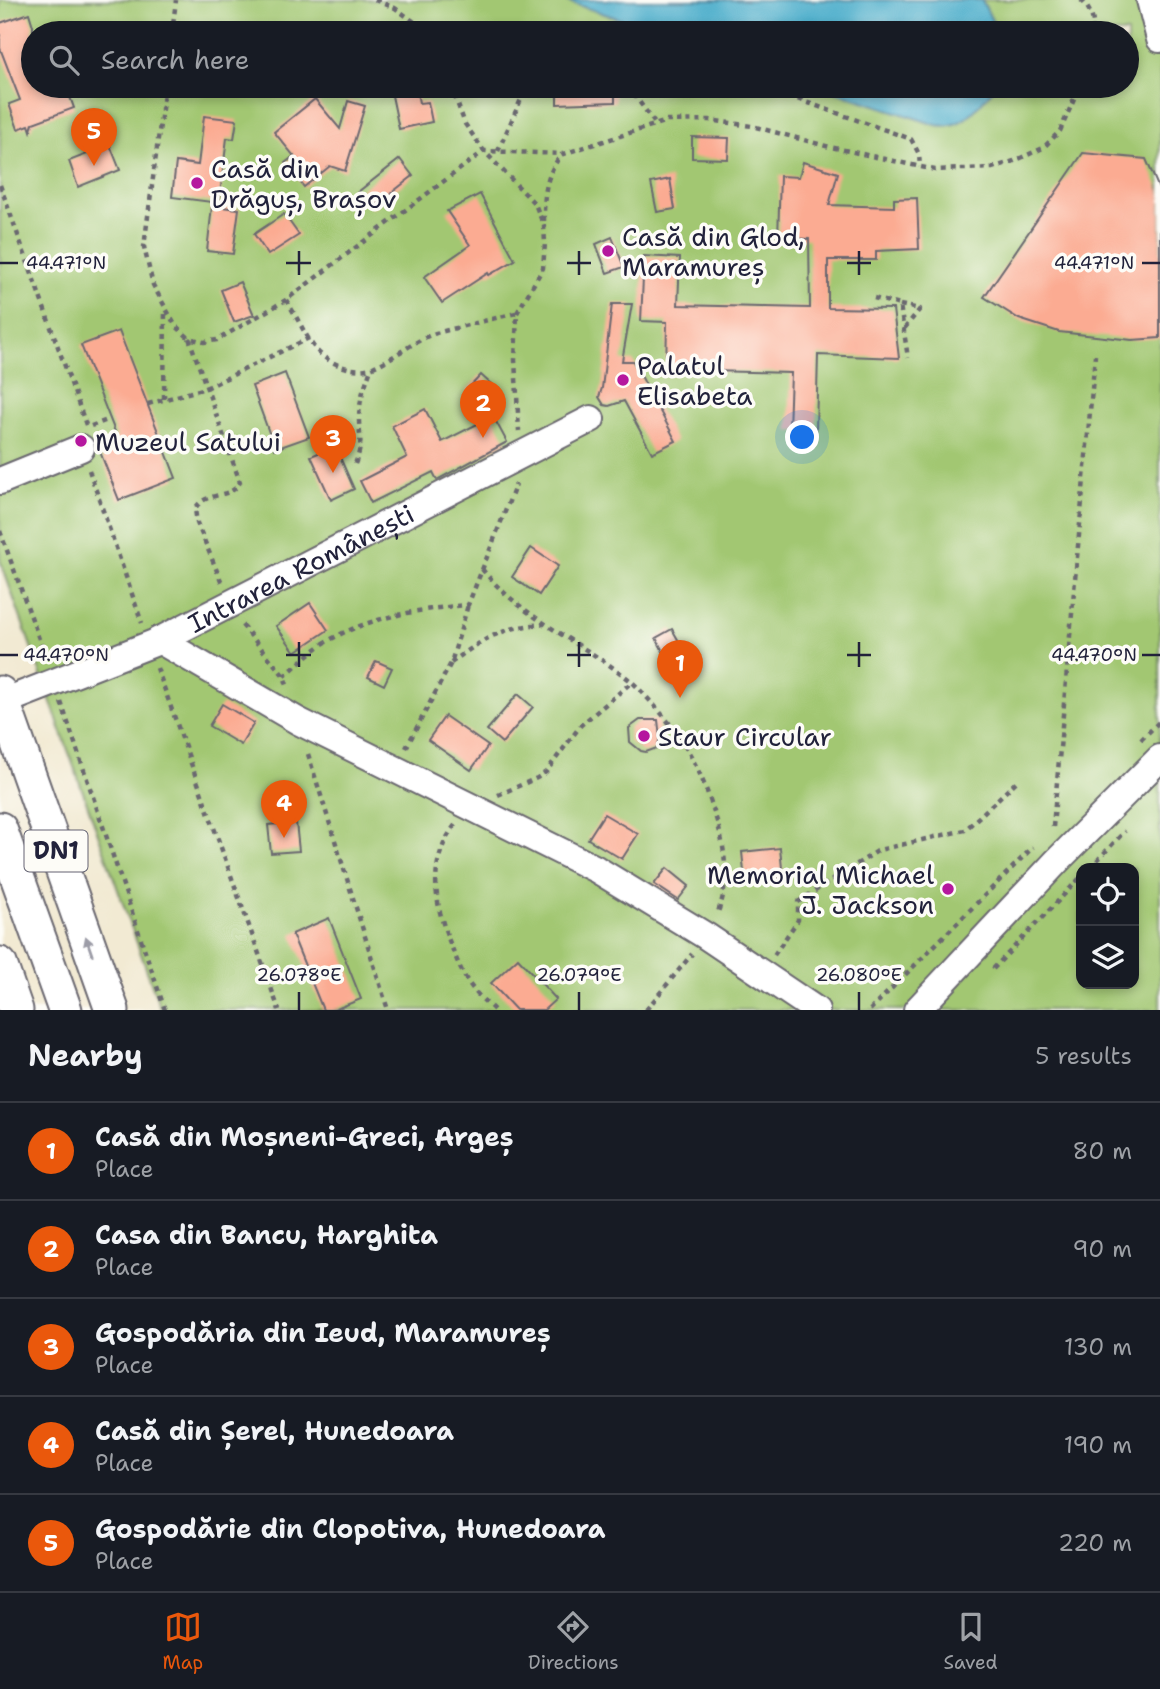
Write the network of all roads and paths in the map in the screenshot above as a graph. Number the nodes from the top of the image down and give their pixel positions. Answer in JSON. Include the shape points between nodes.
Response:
{"nodes":[{"id":1,"x":176,"y":0,"type":"edge"},
{"id":2,"x":375,"y":0,"type":"edge"},
{"id":3,"x":1081,"y":0,"type":"edge"},
{"id":4,"x":1150,"y":0,"type":"edge"},
{"id":5,"x":413,"y":19,"type":"joint"},
{"id":6,"x":173,"y":21,"type":"edge"},
{"id":7,"x":415,"y":21,"type":"edge"},
{"id":8,"x":1092,"y":21,"type":"edge"},
{"id":9,"x":1160,"y":39,"type":"edge"},
{"id":10,"x":163,"y":98,"type":"edge"},
{"id":11,"x":455,"y":98,"type":"edge"},
{"id":12,"x":522,"y":98,"type":"edge"},
{"id":13,"x":637,"y":98,"type":"edge"},
{"id":14,"x":794,"y":98,"type":"edge"},
{"id":15,"x":1075,"y":98,"type":"edge"},
{"id":16,"x":656,"y":125,"type":"junction"},
{"id":17,"x":484,"y":151,"type":"junction"},
{"id":18,"x":498,"y":151,"type":"junction"},
{"id":19,"x":563,"y":154,"type":"junction"},
{"id":20,"x":920,"y":167,"type":"junction"},
{"id":21,"x":0,"y":185,"type":"edge"},
{"id":22,"x":544,"y":226,"type":"junction"},
{"id":23,"x":874,"y":299,"type":"dead end"},
{"id":24,"x":286,"y":300,"type":"junction"},
{"id":25,"x":900,"y":305,"type":"junction"},
{"id":26,"x":165,"y":309,"type":"junction"},
{"id":27,"x":517,"y":313,"type":"junction"},
{"id":28,"x":904,"y":329,"type":"junction"},
{"id":29,"x":188,"y":338,"type":"junction"},
{"id":30,"x":309,"y":338,"type":"junction"},
{"id":31,"x":1095,"y":355,"type":"dead end"},
{"id":32,"x":908,"y":358,"type":"dead end"},
{"id":33,"x":371,"y":368,"type":"junction"},
{"id":34,"x":206,"y":388,"type":"junction"},
{"id":35,"x":164,"y":400,"type":"junction"},
{"id":36,"x":148,"y":404,"type":"dead end"},
{"id":37,"x":110,"y":419,"type":"dead end"},
{"id":38,"x":591,"y":419,"type":"dead end"},
{"id":39,"x":81,"y":448,"type":"joint"},
{"id":40,"x":529,"y":452,"type":"junction"},
{"id":41,"x":355,"y":464,"type":"dead end"},
{"id":42,"x":0,"y":481,"type":"edge"},
{"id":43,"x":0,"y":531,"type":"edge"},
{"id":44,"x":481,"y":569,"type":"junction"},
{"id":45,"x":468,"y":604,"type":"junction"},
{"id":46,"x":545,"y":624,"type":"junction"},
{"id":47,"x":154,"y":642,"type":"junction"},
{"id":48,"x":451,"y":663,"type":"junction"},
{"id":49,"x":284,"y":676,"type":"dead end"},
{"id":50,"x":54,"y":682,"type":"junction"},
{"id":51,"x":2,"y":698,"type":"edge"},
{"id":52,"x":1160,"y":721,"type":"edge"},
{"id":53,"x":1141,"y":740,"type":"dead end"},
{"id":54,"x":1160,"y":758,"type":"edge"},
{"id":55,"x":395,"y":768,"type":"junction"},
{"id":56,"x":1017,"y":781,"type":"dead end"},
{"id":57,"x":1063,"y":817,"type":"dead end"},
{"id":58,"x":1053,"y":827,"type":"junction"},
{"id":59,"x":0,"y":829,"type":"edge"},
{"id":60,"x":1044,"y":836,"type":"dead end"},
{"id":61,"x":1034,"y":846,"type":"dead end"},
{"id":62,"x":1076,"y":882,"type":"edge"},
{"id":63,"x":706,"y":936,"type":"junction"},
{"id":64,"x":0,"y":964,"type":"edge"},
{"id":65,"x":761,"y":972,"type":"junction"},
{"id":66,"x":990,"y":972,"type":"dead end"},
{"id":67,"x":16,"y":1010,"type":"edge"},
{"id":68,"x":65,"y":1010,"type":"edge"},
{"id":69,"x":112,"y":1010,"type":"edge"},
{"id":70,"x":165,"y":1010,"type":"edge"},
{"id":71,"x":279,"y":1010,"type":"edge"},
{"id":72,"x":646,"y":1010,"type":"edge"},
{"id":73,"x":816,"y":1010,"type":"edge"},
{"id":74,"x":870,"y":1010,"type":"edge"},
{"id":75,"x":917,"y":1010,"type":"edge"}],
"edges":[{"from":1,"to":6,"type":"path"},
{"from":2,"to":5,"type":"path"},
{"from":3,"to":8,"type":"path"},
{"from":4,"to":9,"type":"street"},
{"from":5,"to":7,"type":"path"},
{"from":10,"to":26,"type":"path","via":[[144,247],[153,285]]},
{"from":11,"to":17,"type":"path","via":[[465,124]]},
{"from":12,"to":18,"type":"path"},
{"from":13,"to":16,"type":"path"},
{"from":14,"to":20,"type":"path","via":[[911,139]]},
{"from":15,"to":20,"type":"path","via":[[1060,131],[1043,148],[1014,162],[992,168]]},
{"from":16,"to":19,"type":"path"},
{"from":16,"to":20,"type":"path","via":[[709,120],[752,126]]},
{"from":17,"to":18,"type":"path"},
{"from":17,"to":22,"type":"path","via":[[535,204]]},
{"from":17,"to":24,"type":"path"},
{"from":18,"to":19,"type":"path"},
{"from":19,"to":22,"type":"path","via":[[545,186]]},
{"from":21,"to":37,"type":"path","via":[[87,427]]},
{"from":22,"to":27,"type":"path","via":[[542,268]]},
{"from":23,"to":25,"type":"path"},
{"from":24,"to":29,"type":"path","via":[[217,340]]},
{"from":24,"to":30,"type":"path"},
{"from":25,"to":28,"type":"path"},
{"from":25,"to":28,"type":"path","via":[[920,309]]},
{"from":26,"to":29,"type":"path"},
{"from":26,"to":35,"type":"path"},
{"from":27,"to":33,"type":"path","via":[[425,337]]},
{"from":27,"to":40,"type":"path","via":[[518,418]]},
{"from":28,"to":32,"type":"path"},
{"from":29,"to":34,"type":"path"},
{"from":30,"to":33,"type":"path","via":[[315,349],[339,365]]},
{"from":30,"to":34,"type":"path"},
{"from":31,"to":58,"type":"path"},
{"from":33,"to":41,"type":"path","via":[[359,407],[363,439]]},
{"from":34,"to":35,"type":"path"},
{"from":35,"to":36,"type":"path"},
{"from":38,"to":40,"type":"street","name":"Intrarea Românești"},
{"from":39,"to":42,"type":"street"},
{"from":39,"to":47,"type":"path"},
{"from":40,"to":44,"type":"path"},
{"from":40,"to":47,"type":"street","name":"Intrarea Românești"},
{"from":43,"to":50,"type":"path"},
{"from":44,"to":45,"type":"path"},
{"from":44,"to":46,"type":"path"},
{"from":45,"to":48,"type":"path"},
{"from":45,"to":49,"type":"path","via":[[368,622],[325,643]]},
{"from":46,"to":48,"type":"path","via":[[499,632]]},
{"from":46,"to":63,"type":"path","via":[[632,682],[673,726],[692,756],[724,842],[723,901]]},
{"from":47,"to":50,"type":"street","name":"Intrarea Românești"},
{"from":47,"to":55,"type":"street"},
{"from":47,"to":71,"type":"path"},
{"from":48,"to":55,"type":"path"},
{"from":50,"to":51,"type":"street","name":"Intrarea Românești"},
{"from":50,"to":70,"type":"path"},
{"from":69,"to":51,"type":"main road","number":"DN1","one_way":true},
{"from":52,"to":53,"type":"path"},
{"from":54,"to":75,"type":"street"},
{"from":55,"to":63,"type":"street","via":[[596,869]]},
{"from":56,"to":65,"type":"path","via":[[965,830],[879,850],[798,902],[798,920]]},
{"from":57,"to":58,"type":"path"},
{"from":58,"to":60,"type":"path"},
{"from":59,"to":68,"type":"main road","number":"DN1"},
{"from":61,"to":74,"type":"path"},
{"from":62,"to":66,"type":"path"},
{"from":63,"to":65,"type":"street"},
{"from":63,"to":72,"type":"path"},
{"from":64,"to":67,"type":"main road"},
{"from":65,"to":73,"type":"street"}]}
